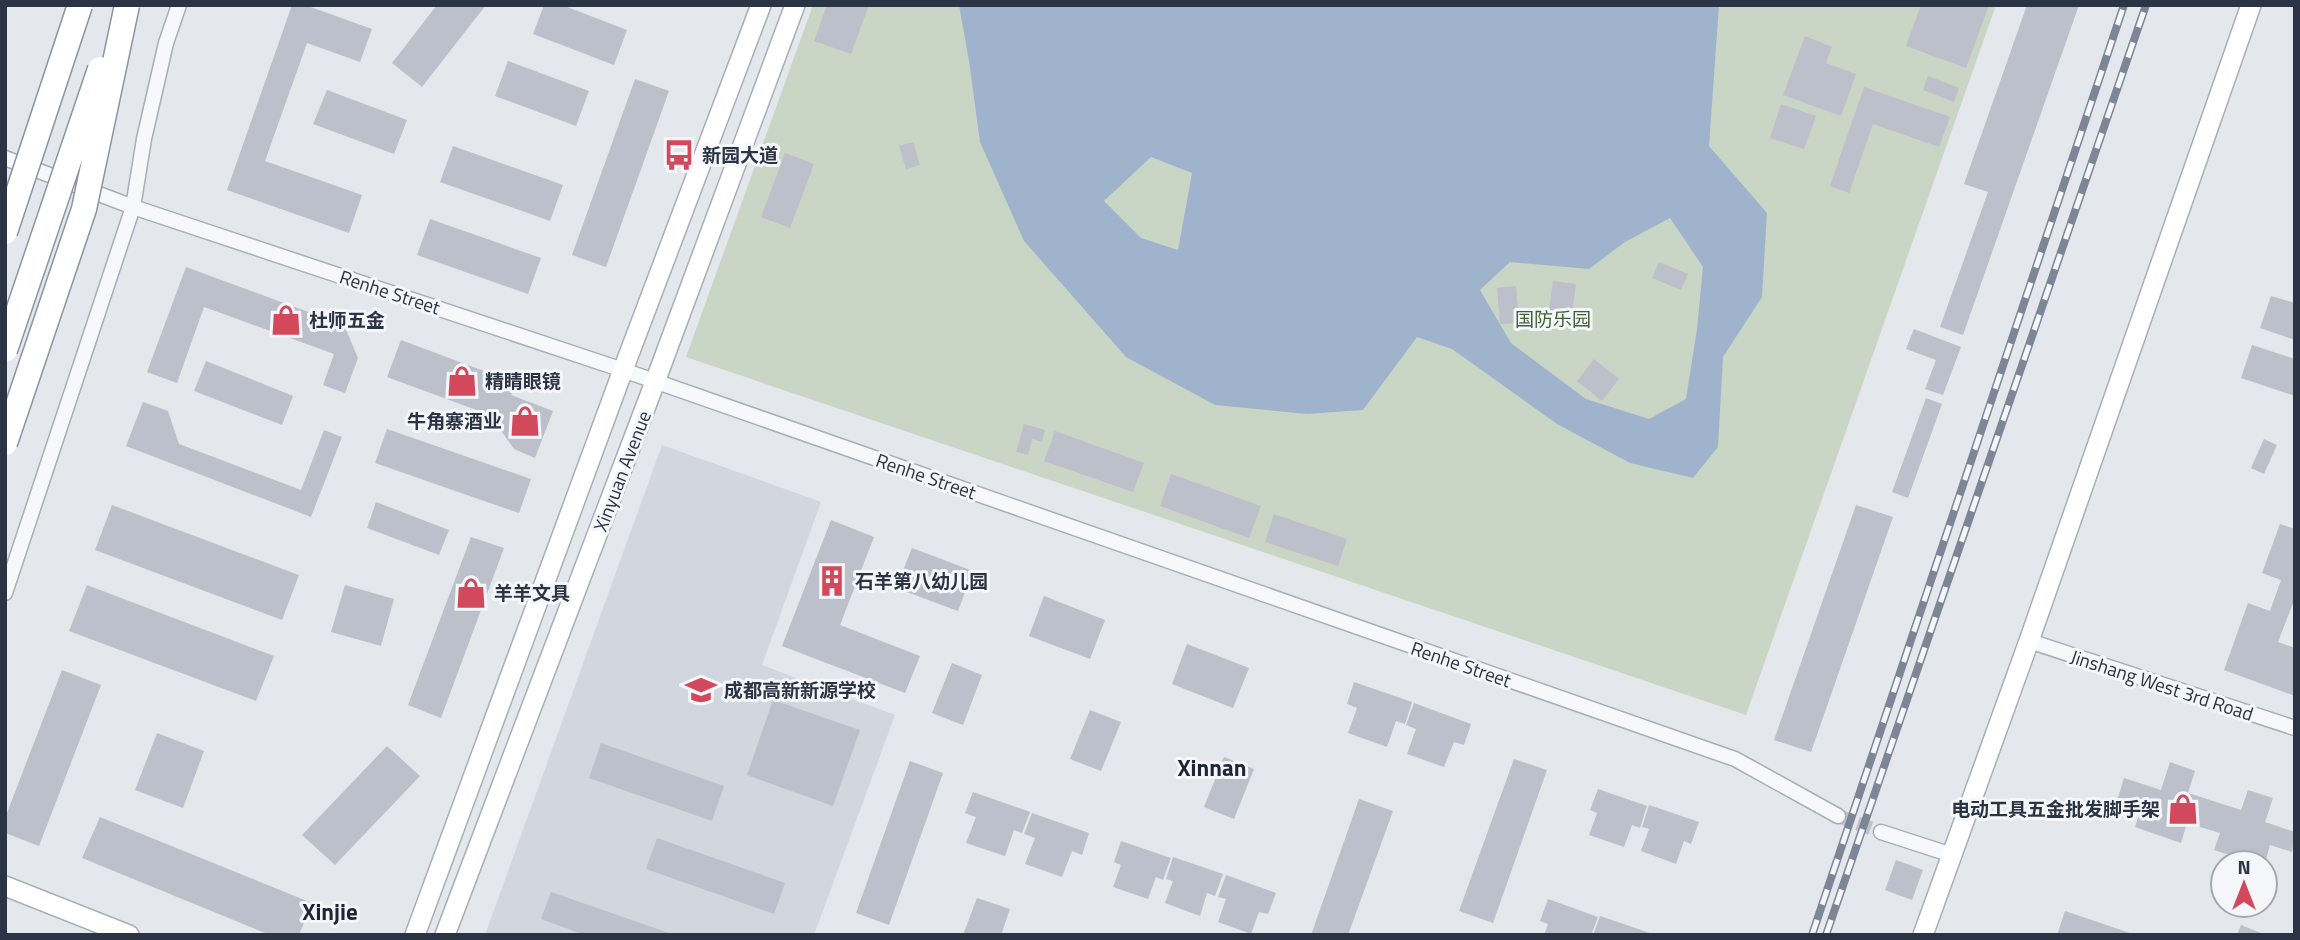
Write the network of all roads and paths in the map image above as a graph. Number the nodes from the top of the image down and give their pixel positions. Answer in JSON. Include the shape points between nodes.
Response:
{"nodes":[{"id":1,"x":80,"y":5,"type":"edge"},
{"id":2,"x":125,"y":5,"type":"edge"},
{"id":3,"x":179,"y":5,"type":"edge"},
{"id":4,"x":761,"y":5,"type":"edge"},
{"id":5,"x":795,"y":5,"type":"edge"},
{"id":6,"x":2251,"y":5,"type":"edge"},
{"id":7,"x":5,"y":158,"type":"edge"},
{"id":8,"x":133,"y":207,"type":"junction"},
{"id":9,"x":5,"y":232,"type":"edge"},
{"id":10,"x":5,"y":350,"type":"edge"},
{"id":11,"x":623,"y":370,"type":"junction"},
{"id":12,"x":655,"y":382,"type":"junction"},
{"id":13,"x":5,"y":443,"type":"edge"},
{"id":14,"x":5,"y":593,"type":"edge"},
{"id":15,"x":2029,"y":641,"type":"junction"},
{"id":16,"x":2295,"y":728,"type":"edge"},
{"id":17,"x":1838,"y":816,"type":"tunnel mouth"},
{"id":18,"x":1881,"y":832,"type":"tunnel mouth"},
{"id":19,"x":1952,"y":855,"type":"junction"},
{"id":20,"x":5,"y":886,"type":"edge"},
{"id":21,"x":129,"y":935,"type":"edge"},
{"id":22,"x":415,"y":935,"type":"edge"},
{"id":23,"x":445,"y":935,"type":"edge"},
{"id":24,"x":1923,"y":935,"type":"edge"}],
"edges":[{"from":1,"to":9,"type":"highway","bridge":true},
{"from":2,"to":10,"type":"highway","bridge":true},
{"from":2,"to":13,"type":"highway","bridge":true,"via":[[84,209]]},
{"from":3,"to":8,"type":"street","via":[[144,139]]},
{"from":4,"to":11,"type":"street","name":"Xinyuan Avenue"},
{"from":5,"to":12,"type":"street","name":"Xinyuan Avenue"},
{"from":6,"to":15,"type":"street"},
{"from":7,"to":8,"type":"street","name":"Renhe Street"},
{"from":8,"to":11,"type":"street","name":"Renhe Street"},
{"from":8,"to":14,"type":"street"},
{"from":11,"to":12,"type":"street","name":"Renhe Street"},
{"from":11,"to":22,"type":"street","name":"Xinyuan Avenue"},
{"from":12,"to":17,"type":"street","name":"Renhe Street","via":[[1735,760]]},
{"from":12,"to":23,"type":"street","name":"Xinyuan Avenue"},
{"from":15,"to":16,"type":"street","name":"Jinshang West 3rd Road"},
{"from":15,"to":19,"type":"street"},
{"from":18,"to":19,"type":"street"},
{"from":19,"to":24,"type":"street"},
{"from":20,"to":21,"type":"street"}]}
